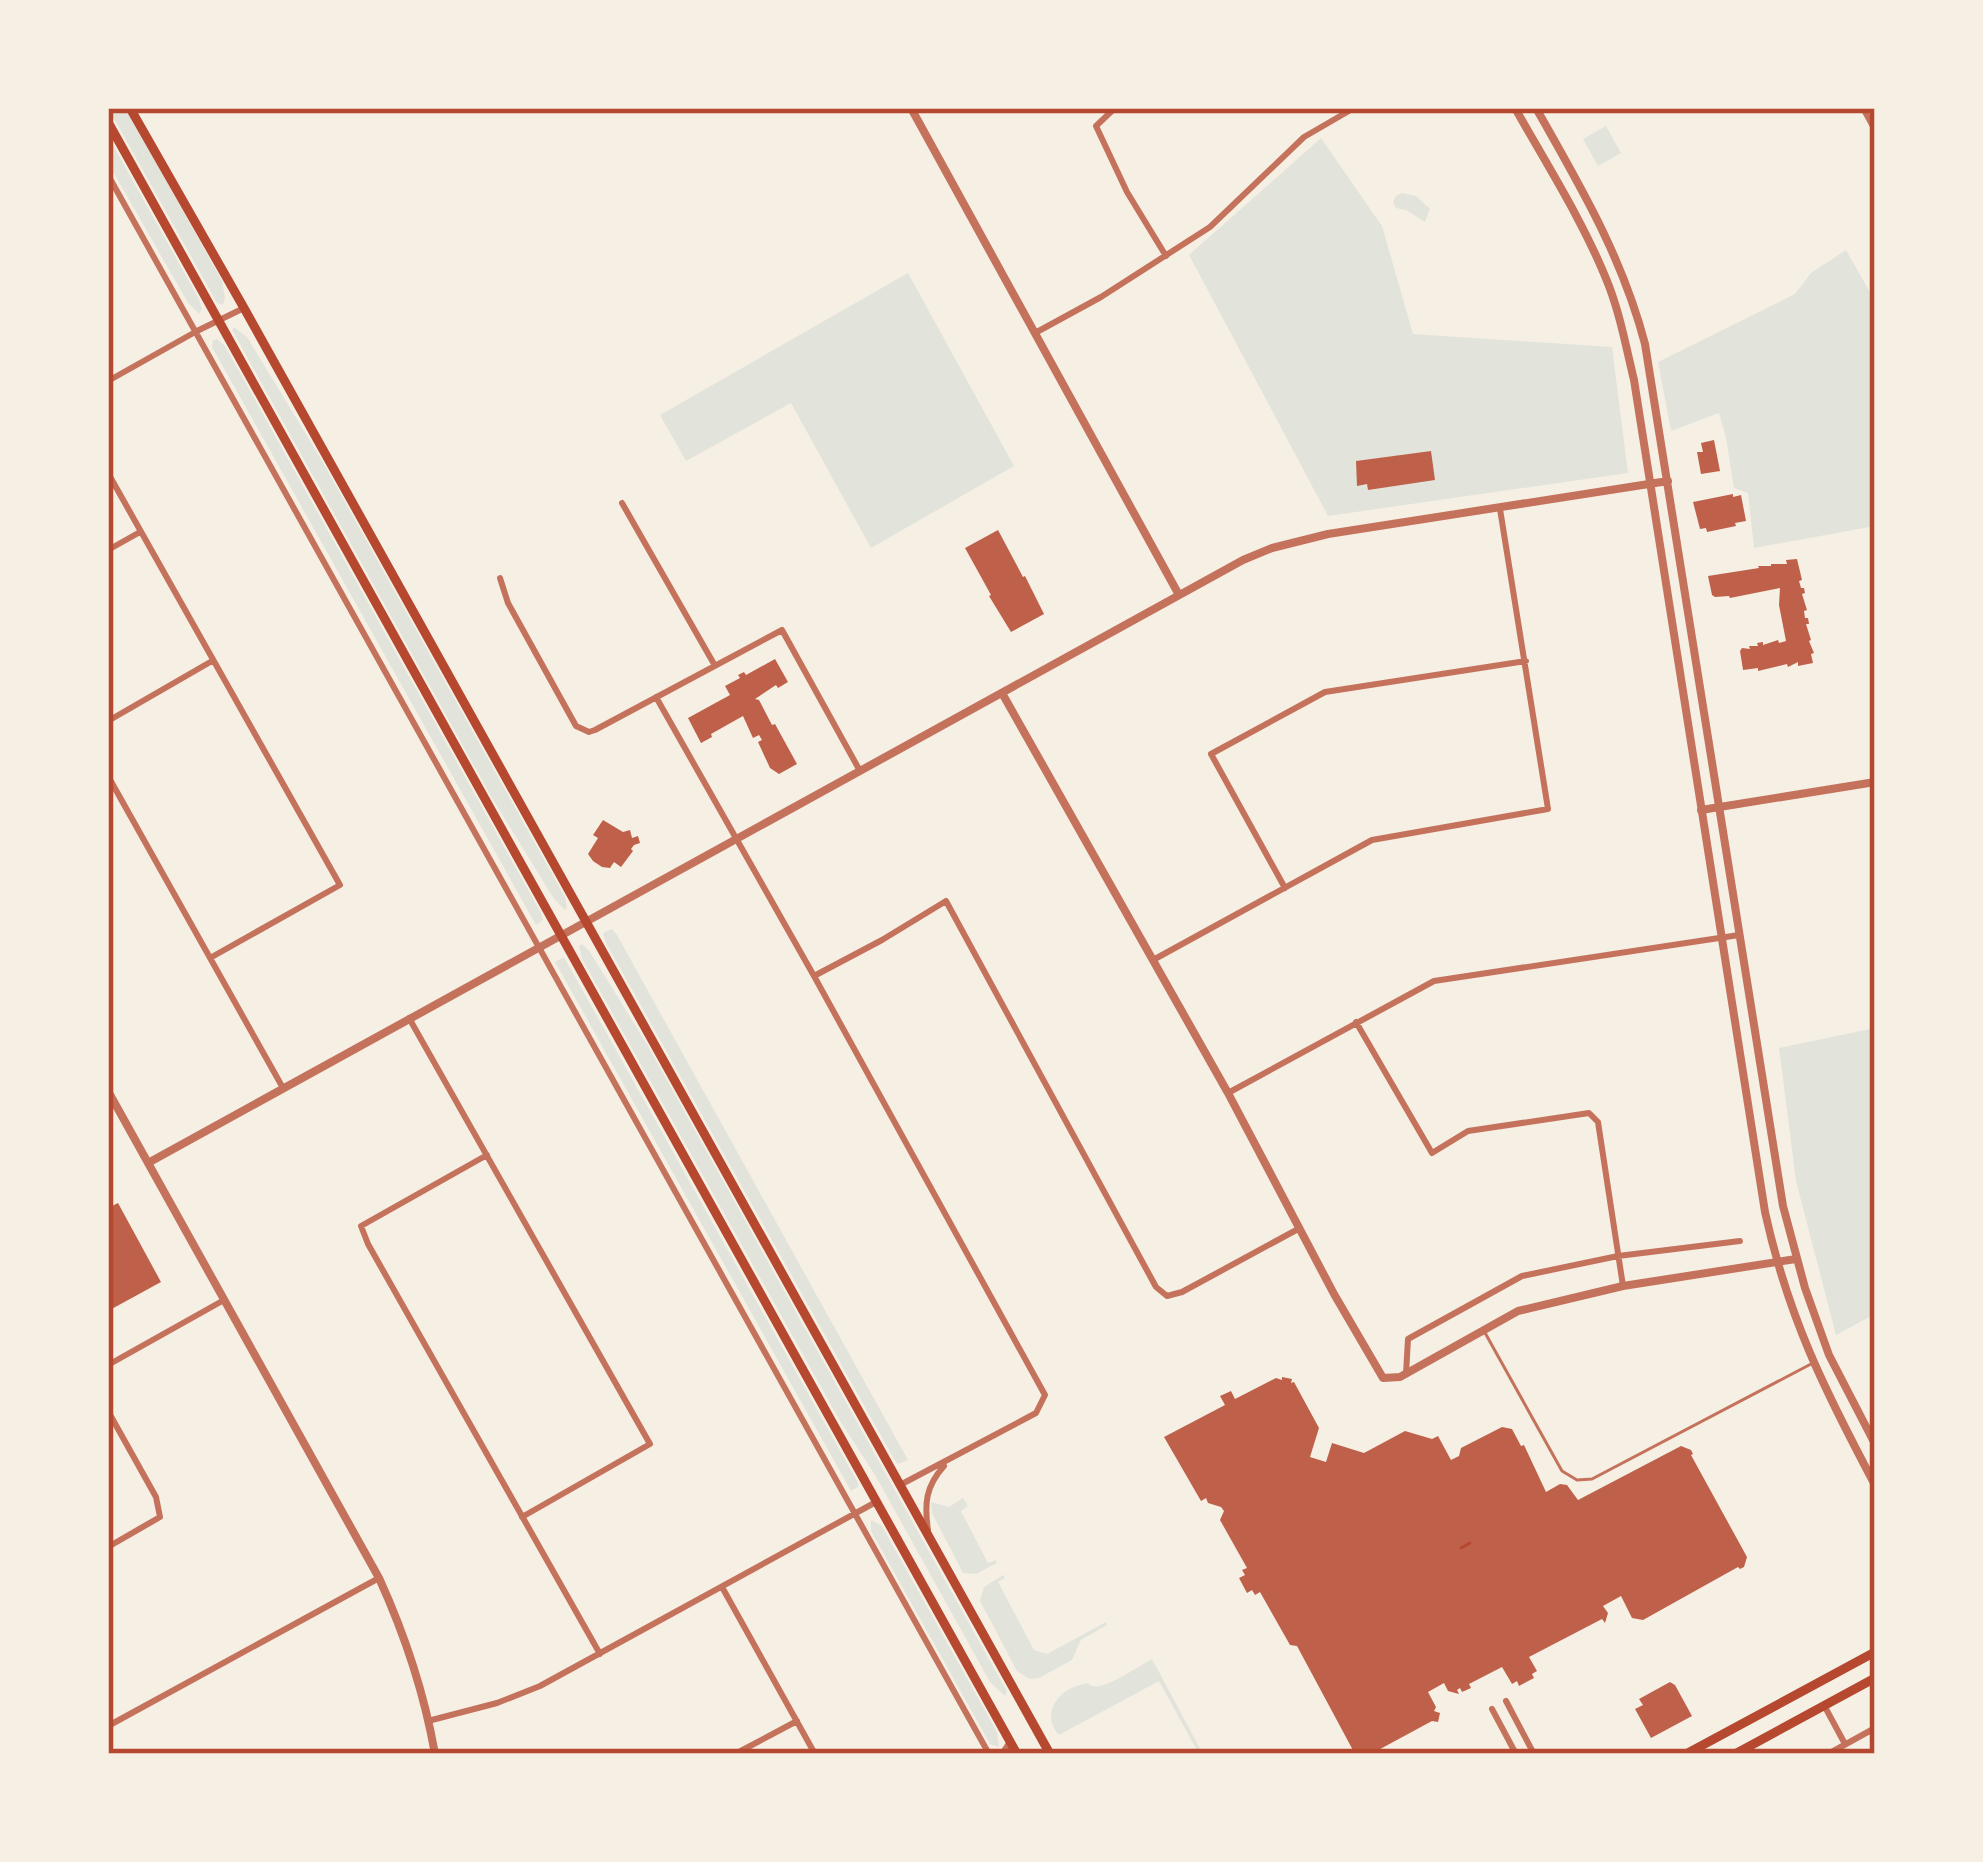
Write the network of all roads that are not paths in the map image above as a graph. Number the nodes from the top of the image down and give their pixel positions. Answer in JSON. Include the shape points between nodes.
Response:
{"nodes":[{"id":1,"x":130,"y":108,"type":"edge"},
{"id":2,"x":911,"y":108,"type":"edge"},
{"id":3,"x":1115,"y":108,"type":"edge"},
{"id":4,"x":1354,"y":108,"type":"edge"},
{"id":5,"x":1515,"y":108,"type":"edge"},
{"id":6,"x":1536,"y":108,"type":"edge"},
{"id":7,"x":1863,"y":108,"type":"edge"},
{"id":8,"x":108,"y":122,"type":"edge"},
{"id":9,"x":1875,"y":130,"type":"edge"},
{"id":10,"x":108,"y":176,"type":"edge"},
{"id":11,"x":1166,"y":256,"type":"junction"},
{"id":12,"x":244,"y":308,"type":"junction"},
{"id":13,"x":219,"y":321,"type":"junction"},
{"id":14,"x":196,"y":331,"type":"junction"},
{"id":15,"x":1034,"y":334,"type":"junction"},
{"id":16,"x":108,"y":381,"type":"edge"},
{"id":17,"x":108,"y":473,"type":"edge"},
{"id":18,"x":1668,"y":481,"type":"junction"},
{"id":19,"x":1651,"y":484,"type":"junction"},
{"id":20,"x":622,"y":503,"type":"dead end"},
{"id":21,"x":1500,"y":509,"type":"junction"},
{"id":22,"x":140,"y":532,"type":"junction"},
{"id":23,"x":108,"y":550,"type":"edge"},
{"id":24,"x":500,"y":578,"type":"dead end"},
{"id":25,"x":1179,"y":596,"type":"junction"},
{"id":26,"x":212,"y":661,"type":"junction"},
{"id":27,"x":1526,"y":661,"type":"junction"},
{"id":28,"x":714,"y":664,"type":"junction"},
{"id":29,"x":1002,"y":693,"type":"junction"},
{"id":30,"x":656,"y":697,"type":"junction"},
{"id":31,"x":108,"y":721,"type":"edge"},
{"id":32,"x":860,"y":771,"type":"junction"},
{"id":33,"x":108,"y":776,"type":"edge"},
{"id":34,"x":1875,"y":782,"type":"edge"},
{"id":35,"x":1719,"y":807,"type":"junction"},
{"id":36,"x":1701,"y":810,"type":"junction"},
{"id":37,"x":737,"y":839,"type":"junction"},
{"id":38,"x":1285,"y":887,"type":"junction"},
{"id":39,"x":586,"y":922,"type":"junction"},
{"id":40,"x":1739,"y":935,"type":"junction"},
{"id":41,"x":562,"y":936,"type":"junction"},
{"id":42,"x":1721,"y":938,"type":"junction"},
{"id":43,"x":540,"y":946,"type":"junction"},
{"id":44,"x":210,"y":958,"type":"junction"},
{"id":45,"x":1153,"y":960,"type":"junction"},
{"id":46,"x":814,"y":976,"type":"junction"},
{"id":47,"x":409,"y":1018,"type":"junction"},
{"id":48,"x":1356,"y":1022,"type":"junction"},
{"id":49,"x":283,"y":1088,"type":"junction"},
{"id":50,"x":108,"y":1091,"type":"edge"},
{"id":51,"x":1228,"y":1093,"type":"junction"},
{"id":52,"x":487,"y":1155,"type":"junction"},
{"id":53,"x":148,"y":1162,"type":"junction"},
{"id":54,"x":1300,"y":1228,"type":"junction"},
{"id":55,"x":1740,"y":1241,"type":"dead end"},
{"id":56,"x":1618,"y":1256,"type":"junction"},
{"id":57,"x":1796,"y":1259,"type":"junction"},
{"id":58,"x":1776,"y":1263,"type":"junction"},
{"id":59,"x":1622,"y":1286,"type":"junction"},
{"id":60,"x":224,"y":1300,"type":"junction"},
{"id":61,"x":1484,"y":1330,"type":"junction"},
{"id":62,"x":1812,"y":1363,"type":"junction"},
{"id":63,"x":108,"y":1365,"type":"edge"},
{"id":64,"x":1406,"y":1373,"type":"junction"},
{"id":65,"x":108,"y":1411,"type":"edge"},
{"id":66,"x":1875,"y":1444,"type":"edge"},
{"id":67,"x":949,"y":1461,"type":"junction"},
{"id":68,"x":900,"y":1485,"type":"junction"},
{"id":69,"x":1875,"y":1485,"type":"edge"},
{"id":70,"x":877,"y":1502,"type":"junction"},
{"id":71,"x":855,"y":1514,"type":"junction"},
{"id":72,"x":522,"y":1517,"type":"junction"},
{"id":73,"x":930,"y":1540,"type":"junction"},
{"id":74,"x":108,"y":1546,"type":"edge"},
{"id":75,"x":379,"y":1579,"type":"junction"},
{"id":76,"x":722,"y":1587,"type":"junction"},
{"id":77,"x":1875,"y":1652,"type":"edge"},
{"id":78,"x":600,"y":1654,"type":"junction"},
{"id":79,"x":1875,"y":1678,"type":"edge"},
{"id":80,"x":1506,"y":1701,"type":"dead end"},
{"id":81,"x":1825,"y":1706,"type":"junction"},
{"id":82,"x":1492,"y":1709,"type":"dead end"},
{"id":83,"x":428,"y":1720,"type":"junction"},
{"id":84,"x":796,"y":1720,"type":"junction"},
{"id":85,"x":108,"y":1726,"type":"edge"},
{"id":86,"x":1875,"y":1728,"type":"edge"},
{"id":87,"x":1010,"y":1742,"type":"junction"},
{"id":88,"x":1846,"y":1744,"type":"junction"},
{"id":89,"x":434,"y":1754,"type":"edge"},
{"id":90,"x":735,"y":1754,"type":"edge"},
{"id":91,"x":815,"y":1754,"type":"edge"},
{"id":92,"x":988,"y":1754,"type":"edge"},
{"id":93,"x":1002,"y":1754,"type":"edge"},
{"id":94,"x":1017,"y":1754,"type":"edge"},
{"id":95,"x":1050,"y":1754,"type":"edge"},
{"id":96,"x":1516,"y":1754,"type":"edge"},
{"id":97,"x":1534,"y":1754,"type":"edge"},
{"id":98,"x":1686,"y":1754,"type":"edge"},
{"id":99,"x":1735,"y":1754,"type":"edge"},
{"id":100,"x":1828,"y":1754,"type":"edge"}],
"edges":[{"from":1,"to":12,"type":"main road"},
{"from":2,"to":15,"type":"street"},
{"from":3,"to":11,"type":"street","via":[[1096,127]]},
{"from":4,"to":11,"type":"street","via":[[1304,136],[1210,227]]},
{"from":5,"to":19,"type":"street","via":[[1608,283]]},
{"from":6,"to":18,"type":"street","via":[[1628,287]]},
{"from":7,"to":9,"type":"street"},
{"from":8,"to":13,"type":"main road"},
{"from":10,"to":14,"type":"street"},
{"from":11,"to":15,"type":"street"},
{"from":12,"to":13,"type":"street"},
{"from":12,"to":39,"type":"main road"},
{"from":13,"to":14,"type":"street"},
{"from":13,"to":41,"type":"main road"},
{"from":14,"to":16,"type":"street"},
{"from":14,"to":43,"type":"street"},
{"from":15,"to":25,"type":"street"},
{"from":17,"to":22,"type":"street"},
{"from":18,"to":19,"type":"street"},
{"from":18,"to":35,"type":"street"},
{"from":19,"to":21,"type":"street"},
{"from":19,"to":36,"type":"street"},
{"from":20,"to":28,"type":"street"},
{"from":21,"to":25,"type":"street","via":[[1299,540]]},
{"from":21,"to":27,"type":"street"},
{"from":22,"to":23,"type":"street"},
{"from":22,"to":26,"type":"street"},
{"from":24,"to":30,"type":"street","via":[[576,726],[589,732]]},
{"from":25,"to":29,"type":"street"},
{"from":26,"to":31,"type":"street"},
{"from":26,"to":44,"type":"street","via":[[340,885]]},
{"from":27,"to":38,"type":"street","via":[[1548,809],[1372,840]]},
{"from":27,"to":38,"type":"street","via":[[1325,692],[1211,754]]},
{"from":28,"to":30,"type":"street"},
{"from":28,"to":32,"type":"street","via":[[782,630]]},
{"from":29,"to":32,"type":"street"},
{"from":29,"to":45,"type":"street"},
{"from":30,"to":37,"type":"street"},
{"from":32,"to":37,"type":"street"},
{"from":33,"to":44,"type":"street"},
{"from":34,"to":35,"type":"street"},
{"from":35,"to":36,"type":"street"},
{"from":35,"to":40,"type":"street"},
{"from":36,"to":42,"type":"street"},
{"from":37,"to":39,"type":"street"},
{"from":37,"to":46,"type":"street"},
{"from":38,"to":45,"type":"street"},
{"from":39,"to":41,"type":"street"},
{"from":39,"to":68,"type":"main road"},
{"from":40,"to":42,"type":"street"},
{"from":40,"to":57,"type":"street"},
{"from":41,"to":43,"type":"street"},
{"from":41,"to":70,"type":"main road"},
{"from":42,"to":48,"type":"street","via":[[1434,981]]},
{"from":42,"to":58,"type":"street"},
{"from":43,"to":47,"type":"street"},
{"from":43,"to":71,"type":"street"},
{"from":44,"to":49,"type":"street"},
{"from":45,"to":51,"type":"street"},
{"from":46,"to":54,"type":"street","via":[[946,901],[1156,1286],[1167,1296],[1181,1292]]},
{"from":46,"to":67,"type":"street","via":[[1045,1395],[1036,1413]]},
{"from":47,"to":49,"type":"street"},
{"from":47,"to":52,"type":"street"},
{"from":48,"to":51,"type":"street"},
{"from":48,"to":56,"type":"street","via":[[1432,1153],[1468,1131],[1589,1113],[1598,1122]]},
{"from":49,"to":53,"type":"street"},
{"from":50,"to":53,"type":"street"},
{"from":51,"to":54,"type":"street"},
{"from":52,"to":72,"type":"street","via":[[361,1226]]},
{"from":52,"to":72,"type":"street","via":[[650,1444]]},
{"from":53,"to":60,"type":"street"},
{"from":54,"to":64,"type":"street","via":[[1383,1378]]},
{"from":55,"to":56,"type":"street"},
{"from":56,"to":59,"type":"street"},
{"from":56,"to":64,"type":"street","via":[[1522,1276],[1408,1339]]},
{"from":57,"to":58,"type":"street"},
{"from":57,"to":66,"type":"street","via":[[1839,1378]]},
{"from":58,"to":59,"type":"street"},
{"from":58,"to":62,"type":"street"},
{"from":59,"to":61,"type":"street","via":[[1518,1311]]},
{"from":60,"to":63,"type":"street"},
{"from":60,"to":75,"type":"street"},
{"from":61,"to":62,"type":"lane","via":[[1562,1471],[1577,1480]]},
{"from":61,"to":64,"type":"street"},
{"from":62,"to":69,"type":"street"},
{"from":65,"to":74,"type":"street","via":[[160,1517]]},
{"from":67,"to":68,"type":"street"},
{"from":67,"to":73,"type":"street","via":[[925,1499]]},
{"from":68,"to":73,"type":"main road"},
{"from":70,"to":71,"type":"street"},
{"from":70,"to":87,"type":"main road"},
{"from":71,"to":76,"type":"street"},
{"from":71,"to":92,"type":"street"},
{"from":72,"to":78,"type":"street"},
{"from":73,"to":95,"type":"main road"},
{"from":75,"to":83,"type":"street"},
{"from":75,"to":85,"type":"street"},
{"from":76,"to":78,"type":"street"},
{"from":76,"to":84,"type":"street"},
{"from":77,"to":98,"type":"main road"},
{"from":78,"to":83,"type":"street","via":[[518,1696]]},
{"from":79,"to":81,"type":"main road"},
{"from":80,"to":97,"type":"street"},
{"from":81,"to":88,"type":"street"},
{"from":81,"to":99,"type":"main road"},
{"from":82,"to":96,"type":"street"},
{"from":83,"to":89,"type":"street"},
{"from":84,"to":90,"type":"street"},
{"from":84,"to":91,"type":"street"},
{"from":86,"to":88,"type":"street"},
{"from":87,"to":93,"type":"street"},
{"from":87,"to":94,"type":"main road"},
{"from":88,"to":100,"type":"street"}]}
